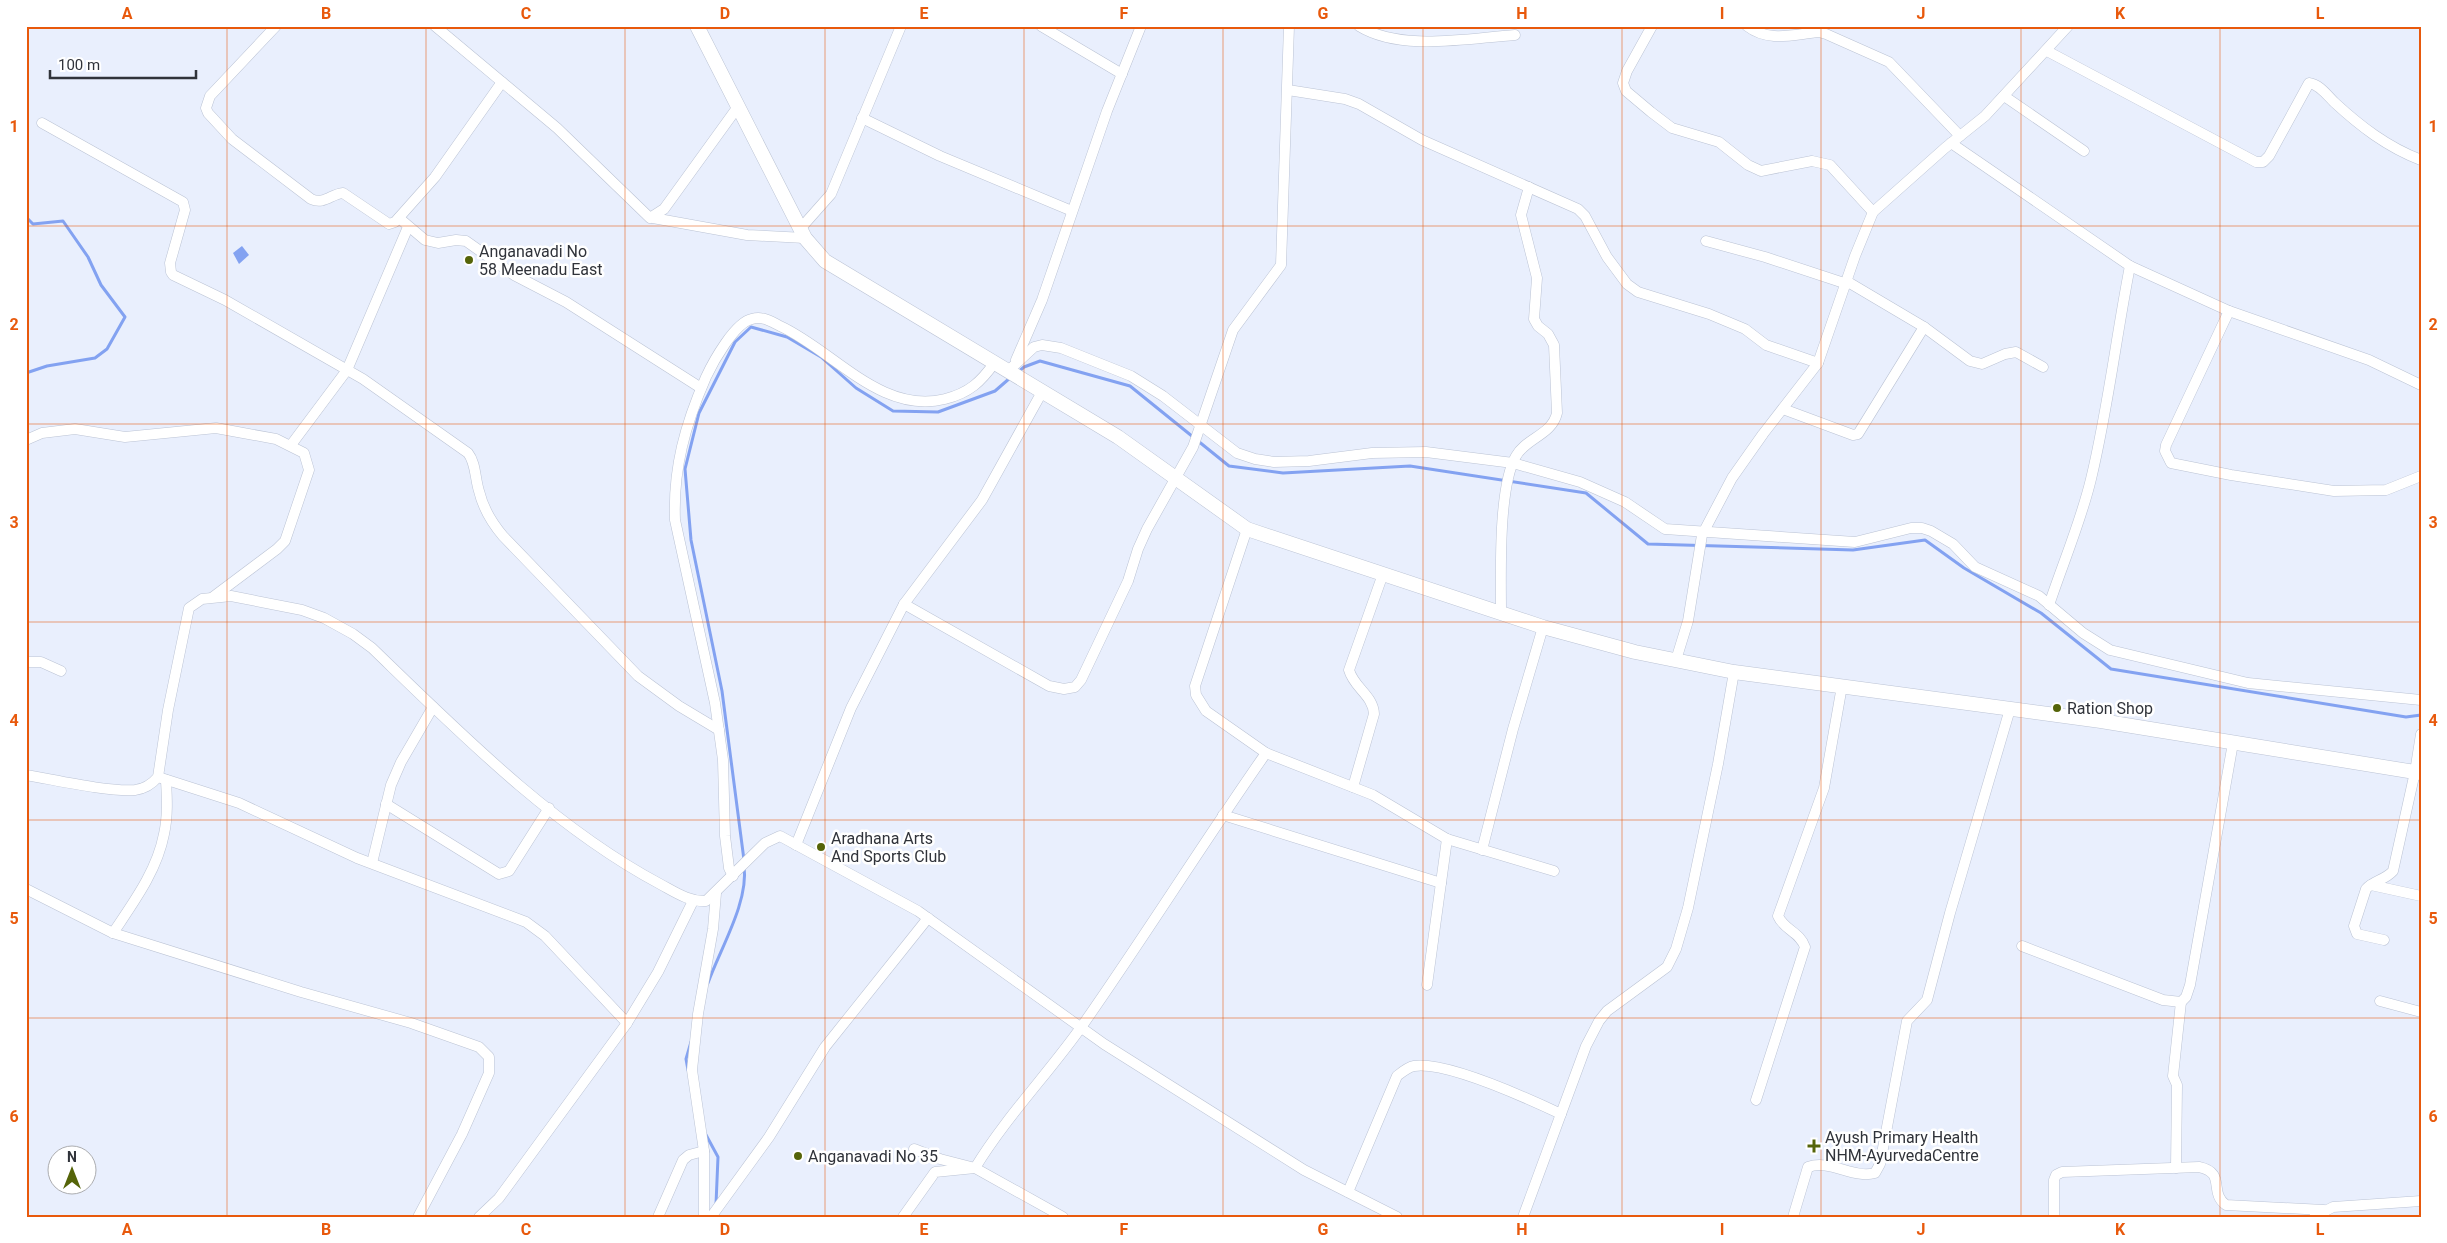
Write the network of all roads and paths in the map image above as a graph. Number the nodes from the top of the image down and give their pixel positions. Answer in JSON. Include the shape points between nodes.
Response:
{"nodes":[{"id":1,"x":276,"y":26,"type":"edge"},
{"id":2,"x":435,"y":26,"type":"edge"},
{"id":3,"x":697,"y":26,"type":"edge"},
{"id":4,"x":901,"y":26,"type":"edge"},
{"id":5,"x":1041,"y":26,"type":"edge"},
{"id":6,"x":1141,"y":26,"type":"edge"},
{"id":7,"x":1289,"y":26,"type":"edge"},
{"id":8,"x":1359,"y":26,"type":"edge"},
{"id":9,"x":1652,"y":26,"type":"edge"},
{"id":10,"x":1747,"y":26,"type":"edge"},
{"id":11,"x":2068,"y":26,"type":"edge"},
{"id":12,"x":1516,"y":35,"type":"dead end"},
{"id":13,"x":2047,"y":51,"type":"junction"},
{"id":14,"x":1122,"y":74,"type":"junction"},
{"id":15,"x":502,"y":82,"type":"junction"},
{"id":16,"x":1288,"y":90,"type":"junction"},
{"id":17,"x":2004,"y":96,"type":"junction"},
{"id":18,"x":737,"y":108,"type":"junction"},
{"id":19,"x":862,"y":118,"type":"junction"},
{"id":20,"x":42,"y":123,"type":"dead end"},
{"id":21,"x":1960,"y":136,"type":"junction"},
{"id":22,"x":1951,"y":143,"type":"junction"},
{"id":23,"x":2084,"y":151,"type":"dead end"},
{"id":24,"x":2421,"y":160,"type":"edge"},
{"id":25,"x":1529,"y":187,"type":"junction"},
{"id":26,"x":1072,"y":211,"type":"junction"},
{"id":27,"x":1873,"y":212,"type":"junction"},
{"id":28,"x":399,"y":218,"type":"junction"},
{"id":29,"x":654,"y":218,"type":"junction"},
{"id":30,"x":408,"y":227,"type":"junction"},
{"id":31,"x":802,"y":234,"type":"junction"},
{"id":32,"x":1706,"y":241,"type":"dead end"},
{"id":33,"x":2130,"y":266,"type":"junction"},
{"id":34,"x":1847,"y":283,"type":"junction"},
{"id":35,"x":2229,"y":310,"type":"junction"},
{"id":36,"x":1924,"y":327,"type":"junction"},
{"id":37,"x":995,"y":362,"type":"junction"},
{"id":38,"x":1818,"y":364,"type":"junction"},
{"id":39,"x":2042,"y":368,"type":"dead end"},
{"id":40,"x":347,"y":370,"type":"junction"},
{"id":41,"x":1013,"y":371,"type":"junction"},
{"id":42,"x":2421,"y":385,"type":"edge"},
{"id":43,"x":702,"y":388,"type":"junction"},
{"id":44,"x":1042,"y":392,"type":"junction"},
{"id":45,"x":1783,"y":409,"type":"junction"},
{"id":46,"x":1200,"y":428,"type":"junction"},
{"id":47,"x":26,"y":440,"type":"edge"},
{"id":48,"x":291,"y":445,"type":"junction"},
{"id":49,"x":1512,"y":465,"type":"junction"},
{"id":50,"x":2421,"y":476,"type":"edge"},
{"id":51,"x":1176,"y":479,"type":"junction"},
{"id":52,"x":1247,"y":529,"type":"junction"},
{"id":53,"x":1703,"y":532,"type":"junction"},
{"id":54,"x":1383,"y":574,"type":"junction"},
{"id":55,"x":212,"y":597,"type":"junction"},
{"id":56,"x":904,"y":604,"type":"junction"},
{"id":57,"x":2049,"y":605,"type":"junction"},
{"id":58,"x":1501,"y":613,"type":"junction"},
{"id":59,"x":1543,"y":627,"type":"junction"},
{"id":60,"x":1676,"y":660,"type":"junction"},
{"id":61,"x":26,"y":662,"type":"edge"},
{"id":62,"x":60,"y":670,"type":"dead end"},
{"id":63,"x":1734,"y":672,"type":"junction"},
{"id":64,"x":1842,"y":686,"type":"junction"},
{"id":65,"x":2421,"y":700,"type":"edge"},
{"id":66,"x":433,"y":707,"type":"junction"},
{"id":67,"x":2010,"y":709,"type":"junction"},
{"id":68,"x":719,"y":730,"type":"junction"},
{"id":69,"x":2421,"y":734,"type":"edge"},
{"id":70,"x":2233,"y":743,"type":"junction"},
{"id":71,"x":1266,"y":753,"type":"junction"},
{"id":72,"x":2418,"y":772,"type":"edge"},
{"id":73,"x":26,"y":776,"type":"edge"},
{"id":74,"x":162,"y":778,"type":"junction"},
{"id":75,"x":1353,"y":787,"type":"junction"},
{"id":76,"x":386,"y":804,"type":"junction"},
{"id":77,"x":549,"y":808,"type":"junction"},
{"id":78,"x":1223,"y":815,"type":"junction"},
{"id":79,"x":1447,"y":839,"type":"junction"},
{"id":80,"x":796,"y":845,"type":"junction"},
{"id":81,"x":1482,"y":850,"type":"junction"},
{"id":82,"x":372,"y":863,"type":"junction"},
{"id":83,"x":1554,"y":871,"type":"dead end"},
{"id":84,"x":733,"y":872,"type":"junction"},
{"id":85,"x":1441,"y":883,"type":"junction"},
{"id":86,"x":2371,"y":885,"type":"junction"},
{"id":87,"x":26,"y":889,"type":"edge"},
{"id":88,"x":716,"y":893,"type":"junction"},
{"id":89,"x":2421,"y":896,"type":"edge"},
{"id":90,"x":693,"y":901,"type":"junction"},
{"id":91,"x":928,"y":918,"type":"junction"},
{"id":92,"x":113,"y":933,"type":"junction"},
{"id":93,"x":2384,"y":940,"type":"dead end"},
{"id":94,"x":2022,"y":946,"type":"dead end"},
{"id":95,"x":1427,"y":986,"type":"dead end"},
{"id":96,"x":2380,"y":1001,"type":"dead end"},
{"id":97,"x":2181,"y":1002,"type":"junction"},
{"id":98,"x":2421,"y":1012,"type":"edge"},
{"id":99,"x":627,"y":1023,"type":"junction"},
{"id":100,"x":1081,"y":1027,"type":"junction"},
{"id":101,"x":1756,"y":1100,"type":"dead end"},
{"id":102,"x":1561,"y":1114,"type":"junction"},
{"id":103,"x":914,"y":1149,"type":"dead end"},
{"id":104,"x":704,"y":1151,"type":"junction"},
{"id":105,"x":975,"y":1168,"type":"junction"},
{"id":106,"x":2176,"y":1168,"type":"junction"},
{"id":107,"x":1348,"y":1192,"type":"junction"},
{"id":108,"x":2421,"y":1201,"type":"edge"},
{"id":109,"x":2324,"y":1210,"type":"junction"},
{"id":110,"x":418,"y":1217,"type":"edge"},
{"id":111,"x":479,"y":1217,"type":"edge"},
{"id":112,"x":658,"y":1217,"type":"edge"},
{"id":113,"x":704,"y":1217,"type":"edge"},
{"id":114,"x":711,"y":1217,"type":"edge"},
{"id":115,"x":903,"y":1217,"type":"edge"},
{"id":116,"x":1063,"y":1217,"type":"edge"},
{"id":117,"x":1397,"y":1217,"type":"edge"},
{"id":118,"x":1523,"y":1217,"type":"edge"},
{"id":119,"x":1792,"y":1217,"type":"edge"},
{"id":120,"x":2054,"y":1217,"type":"edge"},
{"id":121,"x":2314,"y":1217,"type":"edge"}],
"edges":[{"from":1,"to":28,"type":"street","via":[[210,96],[206,108],[208,113],[232,139],[311,200],[322,201],[343,193],[389,224]]},
{"from":2,"to":15,"type":"street"},
{"from":3,"to":18,"type":"street"},
{"from":4,"to":19,"type":"street"},
{"from":5,"to":14,"type":"street"},
{"from":6,"to":14,"type":"street"},
{"from":7,"to":16,"type":"street"},
{"from":8,"to":12,"type":"street","via":[[1377,36],[1413,41]]},
{"from":9,"to":27,"type":"street","via":[[1627,71],[1623,83],[1626,91],[1672,128],[1720,142],[1748,165],[1761,171],[1812,161],[1830,165]]},
{"from":10,"to":21,"type":"street","via":[[1754,32],[1770,36],[1819,32],[1889,62]]},
{"from":11,"to":13,"type":"street"},
{"from":13,"to":17,"type":"street"},
{"from":13,"to":24,"type":"street","via":[[2256,162],[2263,162],[2269,156],[2309,83],[2388,145]]},
{"from":14,"to":26,"type":"street"},
{"from":15,"to":28,"type":"street","via":[[435,177]]},
{"from":15,"to":29,"type":"street","via":[[557,128],[646,215]]},
{"from":16,"to":25,"type":"street","via":[[1359,104],[1422,140]]},
{"from":16,"to":46,"type":"street","via":[[1281,265],[1233,330]]},
{"from":17,"to":21,"type":"street"},
{"from":17,"to":23,"type":"street"},
{"from":18,"to":29,"type":"street","via":[[664,210]]},
{"from":18,"to":31,"type":"street"},
{"from":19,"to":26,"type":"street","via":[[940,156]]},
{"from":19,"to":31,"type":"street","via":[[831,194]]},
{"from":20,"to":40,"type":"street","via":[[183,202],[185,210],[170,263],[173,275],[225,300]]},
{"from":21,"to":22,"type":"street"},
{"from":22,"to":27,"type":"street"},
{"from":22,"to":33,"type":"street"},
{"from":25,"to":38,"type":"street","via":[[1578,209],[1627,284],[1638,292],[1709,314],[1745,329],[1766,345]]},
{"from":25,"to":49,"type":"street","via":[[1521,215],[1522,224],[1537,278],[1534,319],[1554,345],[1557,413],[1551,426],[1522,449]]},
{"from":26,"to":41,"type":"street","via":[[1042,300]]},
{"from":27,"to":34,"type":"street"},
{"from":28,"to":30,"type":"street"},
{"from":29,"to":31,"type":"street","via":[[746,235]]},
{"from":30,"to":40,"type":"street"},
{"from":30,"to":43,"type":"street","via":[[431,242],[466,241],[514,275],[566,302]]},
{"from":31,"to":37,"type":"street","via":[[832,266]]},
{"from":32,"to":34,"type":"street"},
{"from":33,"to":35,"type":"street"},
{"from":33,"to":57,"type":"street","via":[[2091,480]]},
{"from":34,"to":36,"type":"street"},
{"from":34,"to":38,"type":"street"},
{"from":35,"to":42,"type":"street","via":[[2369,360]]},
{"from":35,"to":50,"type":"street","via":[[2166,445],[2165,451],[2172,463],[2334,491],[2386,490]]},
{"from":36,"to":39,"type":"street","via":[[1976,364],[2016,352]]},
{"from":36,"to":45,"type":"street","via":[[1858,434],[1853,435]]},
{"from":37,"to":41,"type":"street"},
{"from":37,"to":43,"type":"street","via":[[978,385],[951,398],[932,402],[905,400],[873,385],[795,332],[767,319],[753,318],[741,324],[712,362]]},
{"from":38,"to":45,"type":"street"},
{"from":40,"to":48,"type":"street"},
{"from":40,"to":68,"type":"street","via":[[468,453],[489,517],[503,536],[638,676]]},
{"from":41,"to":44,"type":"street"},
{"from":41,"to":46,"type":"street","via":[[1034,347],[1061,348],[1131,376],[1163,396]]},
{"from":43,"to":68,"type":"street","via":[[680,451],[675,520]]},
{"from":44,"to":51,"type":"street","via":[[1118,438]]},
{"from":44,"to":56,"type":"street","via":[[982,500]]},
{"from":45,"to":53,"type":"street","via":[[1732,478]]},
{"from":46,"to":49,"type":"street","via":[[1236,453],[1274,462],[1372,453],[1426,452]]},
{"from":46,"to":51,"type":"street"},
{"from":47,"to":48,"type":"street","via":[[58,430],[75,429],[125,437],[216,428],[276,439]]},
{"from":48,"to":55,"type":"street","via":[[304,453],[309,470],[285,541]]},
{"from":49,"to":53,"type":"street","via":[[1580,482],[1625,502],[1665,529]]},
{"from":49,"to":58,"type":"street","via":[[1506,487],[1501,550]]},
{"from":51,"to":52,"type":"street"},
{"from":51,"to":56,"type":"street","via":[[1147,529],[1115,612],[1075,688],[1049,686]]},
{"from":52,"to":54,"type":"street"},
{"from":52,"to":71,"type":"street","via":[[1195,686],[1196,695],[1206,711]]},
{"from":53,"to":57,"type":"street","via":[[1855,542],[1922,528],[1943,536],[1975,567],[2030,592]]},
{"from":53,"to":60,"type":"street","via":[[1688,621]]},
{"from":54,"to":58,"type":"street"},
{"from":54,"to":75,"type":"street","via":[[1349,670],[1374,704]]},
{"from":55,"to":66,"type":"street","via":[[236,596],[324,618],[372,648]]},
{"from":55,"to":74,"type":"street","via":[[198,602],[187,613]]},
{"from":56,"to":80,"type":"street","via":[[851,708]]},
{"from":57,"to":65,"type":"street","via":[[2095,642],[2110,650],[2143,659],[2248,683]]},
{"from":58,"to":59,"type":"street"},
{"from":59,"to":60,"type":"street"},
{"from":59,"to":81,"type":"street","via":[[1510,738]]},
{"from":60,"to":63,"type":"street"},
{"from":61,"to":62,"type":"street","via":[[41,662]]},
{"from":63,"to":64,"type":"street"},
{"from":63,"to":102,"type":"street","via":[[1688,908],[1676,949],[1667,967],[1624,997],[1598,1021]]},
{"from":64,"to":67,"type":"street"},
{"from":64,"to":101,"type":"street","via":[[1824,788],[1778,916],[1781,922],[1802,937],[1805,947]]},
{"from":66,"to":76,"type":"street","via":[[401,762]]},
{"from":66,"to":77,"type":"street","via":[[506,774]]},
{"from":67,"to":70,"type":"street"},
{"from":67,"to":119,"type":"street","via":[[1926,1000],[1907,1021],[1880,1164],[1875,1173],[1866,1175],[1822,1165],[1808,1167]]},
{"from":68,"to":84,"type":"street","via":[[723,760],[724,836]]},
{"from":69,"to":72,"type":"street"},
{"from":70,"to":72,"type":"street"},
{"from":70,"to":97,"type":"street","via":[[2190,985]]},
{"from":71,"to":75,"type":"street"},
{"from":71,"to":78,"type":"street"},
{"from":72,"to":86,"type":"street","via":[[2393,871],[2387,878]]},
{"from":73,"to":74,"type":"street","via":[[135,790]]},
{"from":74,"to":82,"type":"street","via":[[239,803]]},
{"from":74,"to":92,"type":"street","via":[[167,814],[164,835],[140,892]]},
{"from":75,"to":79,"type":"street"},
{"from":76,"to":77,"type":"street","via":[[499,874],[509,871]]},
{"from":76,"to":82,"type":"street"},
{"from":77,"to":90,"type":"street","via":[[644,876]]},
{"from":78,"to":85,"type":"street"},
{"from":78,"to":100,"type":"street"},
{"from":79,"to":81,"type":"street"},
{"from":79,"to":85,"type":"street"},
{"from":80,"to":84,"type":"street","via":[[778,836],[765,843]]},
{"from":80,"to":91,"type":"street"},
{"from":81,"to":83,"type":"street"},
{"from":82,"to":99,"type":"street","via":[[526,922],[545,936]]},
{"from":84,"to":88,"type":"street"},
{"from":85,"to":95,"type":"street"},
{"from":86,"to":89,"type":"street"},
{"from":86,"to":93,"type":"street","via":[[2364,893],[2355,931],[2362,936]]},
{"from":87,"to":92,"type":"street"},
{"from":88,"to":90,"type":"street","via":[[706,902]]},
{"from":88,"to":104,"type":"street","via":[[692,1070]]},
{"from":90,"to":99,"type":"street","via":[[666,958]]},
{"from":91,"to":100,"type":"street"},
{"from":91,"to":114,"type":"street","via":[[825,1047],[770,1137]]},
{"from":92,"to":110,"type":"street","via":[[292,990],[411,1022],[486,1052],[489,1073],[462,1134]]},
{"from":94,"to":97,"type":"street","via":[[2164,1000]]},
{"from":96,"to":98,"type":"street"},
{"from":97,"to":106,"type":"street","via":[[2173,1076],[2177,1086]]},
{"from":99,"to":111,"type":"street","via":[[498,1198]]},
{"from":100,"to":105,"type":"street"},
{"from":100,"to":107,"type":"street","via":[[1304,1170]]},
{"from":102,"to":107,"type":"street","via":[[1516,1093],[1467,1076],[1412,1066],[1397,1076]]},
{"from":102,"to":118,"type":"street"},
{"from":103,"to":105,"type":"street"},
{"from":104,"to":112,"type":"street","via":[[689,1155],[684,1160]]},
{"from":104,"to":113,"type":"street"},
{"from":105,"to":115,"type":"street","via":[[935,1172]]},
{"from":105,"to":116,"type":"street"},
{"from":106,"to":109,"type":"street","via":[[2199,1167],[2212,1171],[2218,1198],[2226,1205]]},
{"from":106,"to":120,"type":"street","via":[[2062,1172],[2054,1180]]},
{"from":107,"to":117,"type":"street"},
{"from":108,"to":109,"type":"street"},
{"from":109,"to":121,"type":"street"}]}
